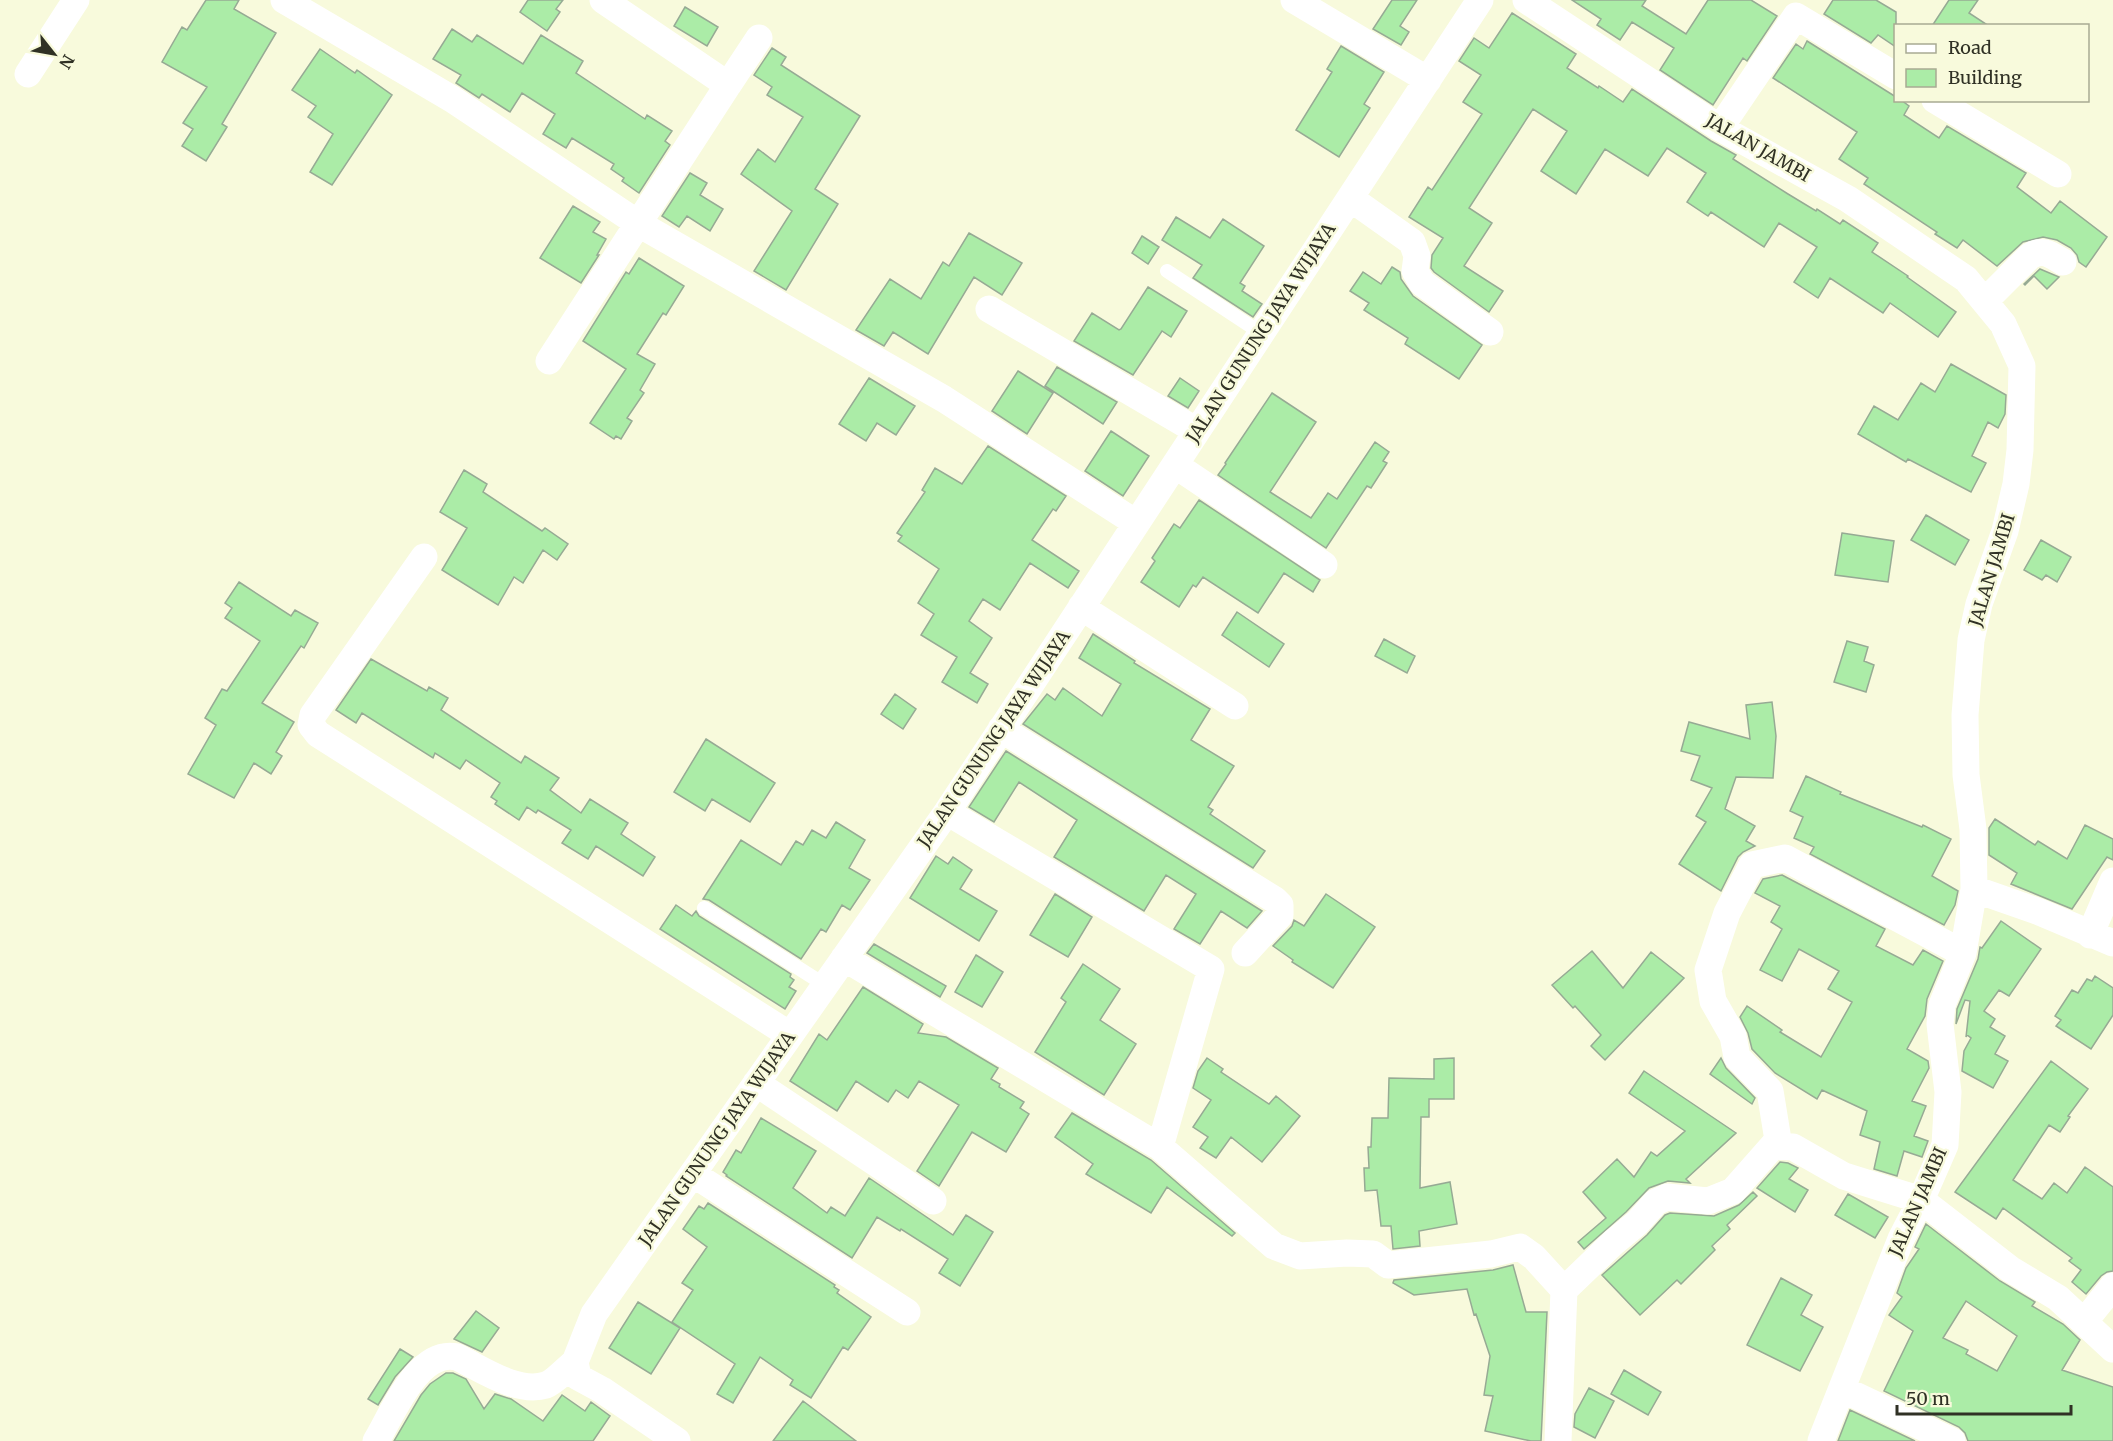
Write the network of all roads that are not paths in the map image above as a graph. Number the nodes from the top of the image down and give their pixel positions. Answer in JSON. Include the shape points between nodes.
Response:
{"nodes":[{"id":1,"x":76,"y":0,"type":"edge"},
{"id":2,"x":284,"y":0,"type":"edge"},
{"id":3,"x":603,"y":0,"type":"edge"},
{"id":4,"x":1294,"y":0,"type":"edge"},
{"id":5,"x":1526,"y":0,"type":"edge"},
{"id":6,"x":1468,"y":4,"type":"edge"},
{"id":7,"x":759,"y":38,"type":"dead end"},
{"id":8,"x":28,"y":74,"type":"dead end"},
{"id":9,"x":1894,"y":75,"type":"edge"},
{"id":10,"x":1428,"y":80,"type":"junction"},
{"id":11,"x":728,"y":85,"type":"junction"},
{"id":12,"x":1938,"y":102,"type":"edge"},
{"id":13,"x":1720,"y":128,"type":"junction"},
{"id":14,"x":2058,"y":174,"type":"dead end"},
{"id":15,"x":1350,"y":198,"type":"junction"},
{"id":16,"x":639,"y":224,"type":"junction"},
{"id":17,"x":2063,"y":262,"type":"dead end"},
{"id":18,"x":1167,"y":271,"type":"dead end"},
{"id":19,"x":1985,"y":301,"type":"junction"},
{"id":20,"x":989,"y":309,"type":"dead end"},
{"id":21,"x":1490,"y":332,"type":"dead end"},
{"id":22,"x":1261,"y":333,"type":"junction"},
{"id":23,"x":549,"y":361,"type":"dead end"},
{"id":24,"x":1197,"y":431,"type":"junction"},
{"id":25,"x":1175,"y":465,"type":"junction"},
{"id":26,"x":1136,"y":523,"type":"junction"},
{"id":27,"x":424,"y":557,"type":"dead end"},
{"id":28,"x":1324,"y":565,"type":"dead end"},
{"id":29,"x":1081,"y":607,"type":"junction"},
{"id":30,"x":1235,"y":706,"type":"dead end"},
{"id":31,"x":1001,"y":729,"type":"junction"},
{"id":32,"x":947,"y":812,"type":"junction"},
{"id":33,"x":2113,"y":881,"type":"edge"},
{"id":34,"x":1974,"y":889,"type":"junction"},
{"id":35,"x":704,"y":908,"type":"dead end"},
{"id":36,"x":2101,"y":939,"type":"edge"},
{"id":37,"x":1245,"y":952,"type":"dead end"},
{"id":38,"x":1963,"y":953,"type":"junction"},
{"id":39,"x":844,"y":958,"type":"junction"},
{"id":40,"x":825,"y":985,"type":"junction"},
{"id":41,"x":790,"y":1035,"type":"junction"},
{"id":42,"x":756,"y":1083,"type":"junction"},
{"id":43,"x":1773,"y":1146,"type":"junction"},
{"id":44,"x":1160,"y":1147,"type":"junction"},
{"id":45,"x":693,"y":1174,"type":"junction"},
{"id":46,"x":1921,"y":1200,"type":"junction"},
{"id":47,"x":933,"y":1202,"type":"dead end"},
{"id":48,"x":2113,"y":1287,"type":"edge"},
{"id":49,"x":1564,"y":1290,"type":"junction"},
{"id":50,"x":907,"y":1312,"type":"dead end"},
{"id":51,"x":2084,"y":1322,"type":"junction"},
{"id":52,"x":2113,"y":1349,"type":"edge"},
{"id":53,"x":575,"y":1362,"type":"junction"},
{"id":54,"x":1842,"y":1389,"type":"junction"},
{"id":55,"x":376,"y":1441,"type":"edge"},
{"id":56,"x":677,"y":1441,"type":"edge"},
{"id":57,"x":1558,"y":1441,"type":"edge"},
{"id":58,"x":1821,"y":1441,"type":"edge"},
{"id":59,"x":1952,"y":1441,"type":"edge"}],
"edges":[{"from":1,"to":8,"type":"street"},
{"from":2,"to":16,"type":"street","via":[[452,99]]},
{"from":3,"to":11,"type":"street"},
{"from":4,"to":10,"type":"street"},
{"from":5,"to":13,"type":"street","name":"JALAN JAMBI"},
{"from":6,"to":10,"type":"street","name":"JALAN GUNUNG JAYA WIJAYA"},
{"from":7,"to":11,"type":"street"},
{"from":9,"to":13,"type":"street","via":[[1796,16]]},
{"from":10,"to":15,"type":"street","name":"JALAN GUNUNG JAYA WIJAYA"},
{"from":11,"to":16,"type":"street"},
{"from":12,"to":14,"type":"street"},
{"from":13,"to":19,"type":"street","name":"JALAN JAMBI","via":[[1848,199],[1966,279]]},
{"from":15,"to":21,"type":"street","via":[[1412,242],[1417,256],[1415,271],[1422,283]]},
{"from":15,"to":22,"type":"street","name":"JALAN GUNUNG JAYA WIJAYA"},
{"from":16,"to":23,"type":"street"},
{"from":16,"to":26,"type":"street","via":[[944,399]]},
{"from":17,"to":19,"type":"street","via":[[2037,251]]},
{"from":18,"to":22,"type":"lane"},
{"from":19,"to":34,"type":"street","name":"JALAN JAMBI","via":[[2003,324],[2022,366],[2016,484],[1971,640],[1965,715]]},
{"from":20,"to":24,"type":"street"},
{"from":22,"to":24,"type":"street","name":"JALAN GUNUNG JAYA WIJAYA"},
{"from":24,"to":25,"type":"street","name":"JALAN GUNUNG JAYA WIJAYA"},
{"from":25,"to":26,"type":"street","name":"JALAN GUNUNG JAYA WIJAYA"},
{"from":25,"to":28,"type":"street"},
{"from":26,"to":29,"type":"street","name":"JALAN GUNUNG JAYA WIJAYA"},
{"from":27,"to":41,"type":"street","via":[[313,715],[311,725],[318,734]]},
{"from":29,"to":30,"type":"street"},
{"from":29,"to":31,"type":"street","name":"JALAN GUNUNG JAYA WIJAYA"},
{"from":31,"to":32,"type":"street","name":"JALAN GUNUNG JAYA WIJAYA"},
{"from":31,"to":37,"type":"street","via":[[1275,900],[1280,905],[1280,915]]},
{"from":32,"to":39,"type":"street","name":"JALAN GUNUNG JAYA WIJAYA"},
{"from":32,"to":44,"type":"street","via":[[1211,969]]},
{"from":33,"to":36,"type":"street"},
{"from":34,"to":36,"type":"street"},
{"from":34,"to":38,"type":"street","name":"JALAN JAMBI"},
{"from":35,"to":40,"type":"lane"},
{"from":38,"to":43,"type":"street","via":[[1785,858],[1752,865],[1727,913],[1708,970],[1713,1001],[1733,1036],[1737,1057],[1770,1091],[1778,1131]]},
{"from":38,"to":46,"type":"street","name":"JALAN JAMBI","via":[[1942,1005],[1940,1024],[1948,1092],[1945,1145]]},
{"from":39,"to":40,"type":"street","name":"JALAN GUNUNG JAYA WIJAYA"},
{"from":39,"to":44,"type":"street"},
{"from":40,"to":41,"type":"street","name":"JALAN GUNUNG JAYA WIJAYA"},
{"from":41,"to":42,"type":"street","name":"JALAN GUNUNG JAYA WIJAYA"},
{"from":42,"to":45,"type":"street","name":"JALAN GUNUNG JAYA WIJAYA"},
{"from":42,"to":47,"type":"street"},
{"from":43,"to":46,"type":"street","via":[[1793,1147],[1844,1176]]},
{"from":43,"to":49,"type":"street","via":[[1734,1191],[1708,1201],[1667,1197],[1656,1202]]},
{"from":44,"to":49,"type":"street","via":[[1274,1245],[1300,1256],[1360,1254],[1388,1265],[1491,1254],[1520,1247]]},
{"from":45,"to":50,"type":"street"},
{"from":45,"to":53,"type":"street","name":"JALAN GUNUNG JAYA WIJAYA","via":[[594,1314]]},
{"from":46,"to":51,"type":"street","via":[[2010,1269],[2058,1298]]},
{"from":46,"to":54,"type":"street","name":"JALAN JAMBI","via":[[1901,1239]]},
{"from":48,"to":51,"type":"street"},
{"from":49,"to":57,"type":"street"},
{"from":51,"to":52,"type":"street"},
{"from":53,"to":55,"type":"street","via":[[547,1385],[525,1386],[457,1358],[437,1360],[418,1371]]},
{"from":53,"to":56,"type":"street","via":[[578,1377]]},
{"from":54,"to":58,"type":"street","name":"JALAN JAMBI"},
{"from":54,"to":59,"type":"street"}]}
